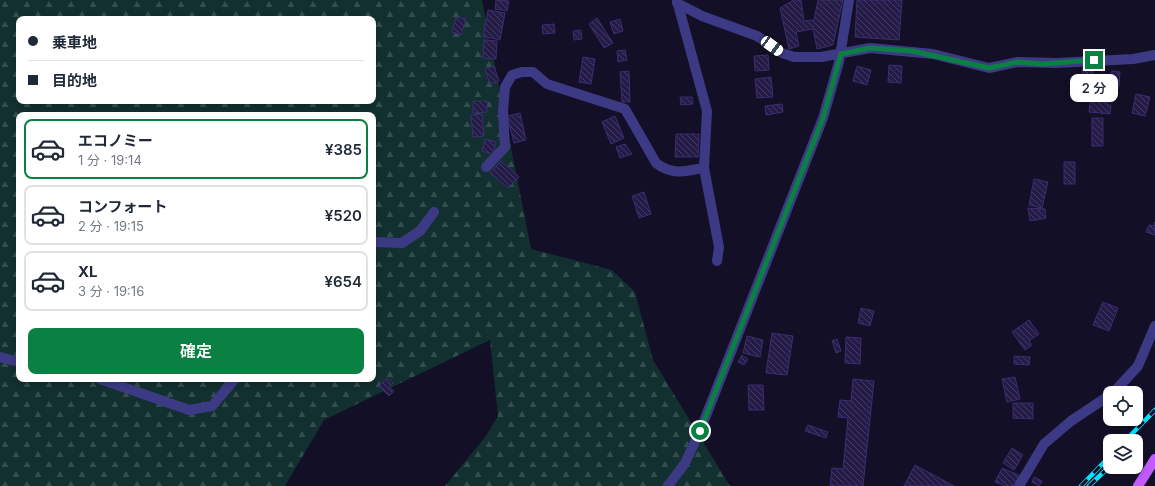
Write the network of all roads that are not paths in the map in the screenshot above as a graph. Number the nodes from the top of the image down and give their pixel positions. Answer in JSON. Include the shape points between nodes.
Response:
{"nodes":[{"id":1,"x":849,"y":0,"type":"edge"},
{"id":2,"x":677,"y":2,"type":"edge"},
{"id":3,"x":841,"y":54,"type":"junction"},
{"id":4,"x":1155,"y":55,"type":"edge"},
{"id":5,"x":486,"y":167,"type":"dead end"},
{"id":6,"x":704,"y":168,"type":"junction"},
{"id":7,"x":434,"y":212,"type":"dead end"},
{"id":8,"x":376,"y":242,"type":"edge"},
{"id":9,"x":717,"y":261,"type":"dead end"},
{"id":10,"x":1155,"y":326,"type":"edge"},
{"id":11,"x":0,"y":357,"type":"edge"},
{"id":12,"x":16,"y":361,"type":"edge"},
{"id":13,"x":109,"y":382,"type":"edge"},
{"id":14,"x":232,"y":382,"type":"edge"},
{"id":15,"x":1121,"y":386,"type":"edge"},
{"id":16,"x":1103,"y":400,"type":"edge"},
{"id":17,"x":1155,"y":459,"type":"edge"},
{"id":18,"x":668,"y":486,"type":"edge"},
{"id":19,"x":1018,"y":486,"type":"edge"},
{"id":20,"x":1138,"y":486,"type":"edge"}],
"edges":[{"from":1,"to":3,"type":"street"},
{"from":2,"to":3,"type":"street","via":[[702,16],[762,38],[788,56],[821,57]]},
{"from":2,"to":6,"type":"street","via":[[707,111]]},
{"from":3,"to":4,"type":"street","via":[[870,48],[912,51],[989,68],[1018,62],[1138,59]]},
{"from":3,"to":18,"type":"street","via":[[821,124],[700,431],[683,467]]},
{"from":5,"to":6,"type":"street","via":[[504,147],[505,87],[512,75],[533,72],[547,84],[625,109],[656,163],[664,169],[672,173]]},
{"from":6,"to":9,"type":"street","via":[[719,247]]},
{"from":7,"to":8,"type":"street","via":[[420,231],[402,243]]},
{"from":10,"to":15,"type":"street","via":[[1138,366]]},
{"from":11,"to":12,"type":"street"},
{"from":13,"to":14,"type":"street","via":[[189,410],[212,406]]},
{"from":16,"to":19,"type":"street","via":[[1071,421],[1044,444]]},
{"from":17,"to":20,"type":"main road"}]}
